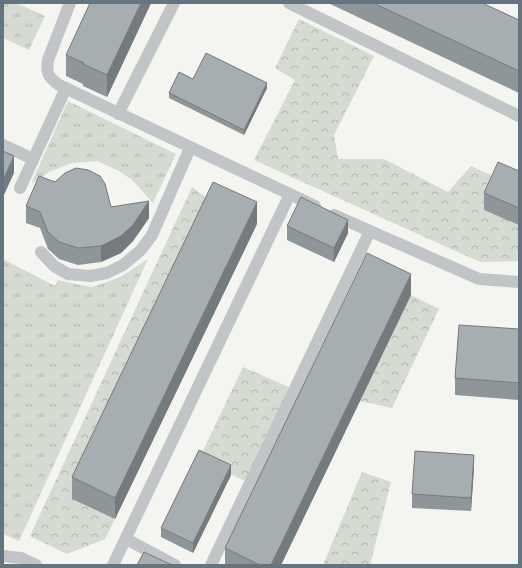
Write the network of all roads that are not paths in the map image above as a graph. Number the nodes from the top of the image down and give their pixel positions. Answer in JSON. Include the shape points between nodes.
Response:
{"nodes":[{"id":1,"x":70,"y":3,"type":"edge"},
{"id":2,"x":174,"y":3,"type":"edge"},
{"id":3,"x":289,"y":3,"type":"edge"},
{"id":4,"x":66,"y":88,"type":"junction"},
{"id":5,"x":118,"y":114,"type":"junction"},
{"id":6,"x":519,"y":116,"type":"edge"},
{"id":7,"x":3,"y":145,"type":"edge"},
{"id":8,"x":190,"y":148,"type":"junction"},
{"id":9,"x":33,"y":159,"type":"junction"},
{"id":10,"x":20,"y":188,"type":"dead end"},
{"id":11,"x":290,"y":194,"type":"junction"},
{"id":12,"x":370,"y":231,"type":"junction"},
{"id":13,"x":41,"y":252,"type":"dead end"},
{"id":14,"x":519,"y":282,"type":"edge"},
{"id":15,"x":126,"y":539,"type":"junction"},
{"id":16,"x":3,"y":556,"type":"edge"},
{"id":17,"x":36,"y":565,"type":"edge"},
{"id":18,"x":113,"y":565,"type":"edge"},
{"id":19,"x":175,"y":565,"type":"edge"},
{"id":20,"x":211,"y":565,"type":"edge"}],
"edges":[{"from":1,"to":4,"type":"lane","via":[[46,69],[51,79]]},
{"from":2,"to":5,"type":"lane"},
{"from":3,"to":6,"type":"lane"},
{"from":4,"to":5,"type":"lane"},
{"from":4,"to":9,"type":"lane"},
{"from":5,"to":8,"type":"lane"},
{"from":7,"to":9,"type":"lane"},
{"from":8,"to":11,"type":"lane"},
{"from":8,"to":13,"type":"lane","via":[[152,235],[141,250],[123,265],[107,273],[90,276],[68,274],[54,266]]},
{"from":9,"to":10,"type":"lane"},
{"from":11,"to":12,"type":"lane"},
{"from":11,"to":15,"type":"lane"},
{"from":12,"to":14,"type":"lane","via":[[479,279]]},
{"from":12,"to":20,"type":"lane"},
{"from":15,"to":18,"type":"lane"},
{"from":15,"to":19,"type":"lane"},
{"from":16,"to":17,"type":"lane","via":[[21,558]]}]}
